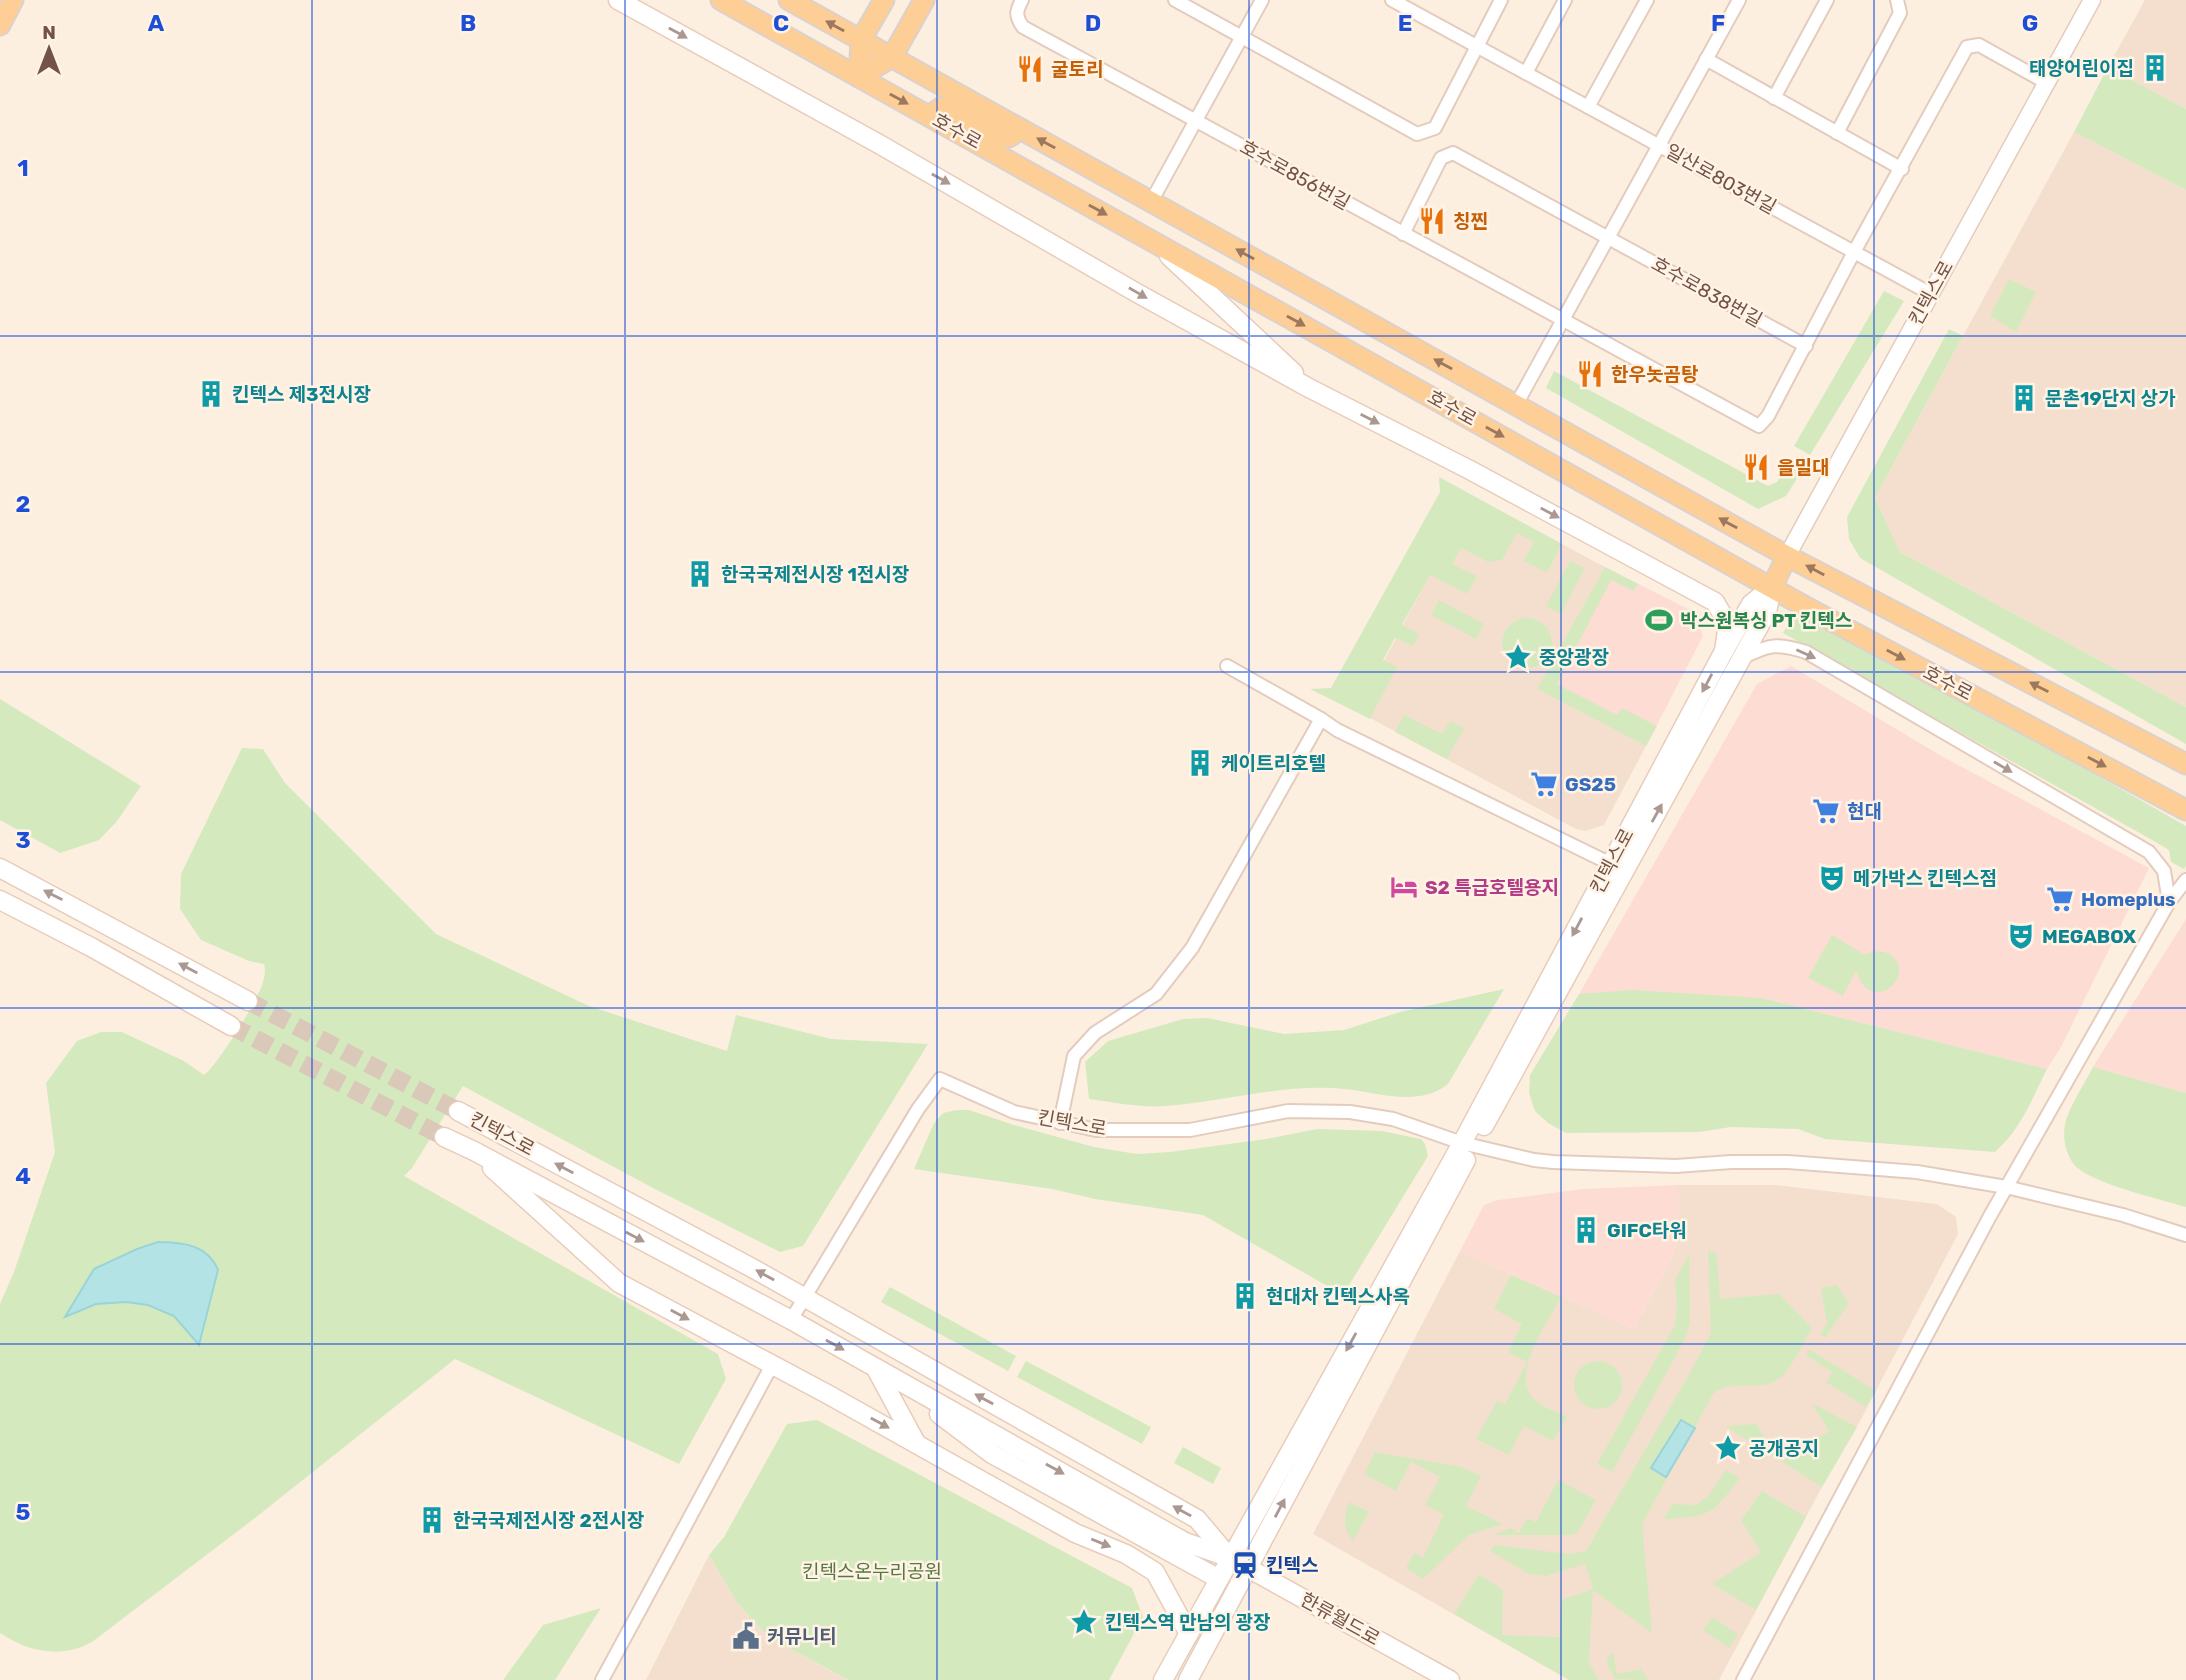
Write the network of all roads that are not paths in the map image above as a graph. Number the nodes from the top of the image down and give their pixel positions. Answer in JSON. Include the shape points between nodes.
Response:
{"nodes":[{"id":1,"x":13,"y":0,"type":"edge"},
{"id":2,"x":618,"y":0,"type":"edge"},
{"id":3,"x":721,"y":0,"type":"edge"},
{"id":4,"x":789,"y":0,"type":"edge"},
{"id":5,"x":884,"y":0,"type":"edge"},
{"id":6,"x":924,"y":0,"type":"edge"},
{"id":7,"x":1022,"y":0,"type":"edge"},
{"id":8,"x":1175,"y":0,"type":"edge"},
{"id":9,"x":1262,"y":0,"type":"edge"},
{"id":10,"x":1392,"y":0,"type":"edge"},
{"id":11,"x":1501,"y":0,"type":"edge"},
{"id":12,"x":1565,"y":0,"type":"edge"},
{"id":13,"x":1647,"y":0,"type":"edge"},
{"id":14,"x":1739,"y":0,"type":"edge"},
{"id":15,"x":1827,"y":0,"type":"edge"},
{"id":16,"x":1897,"y":0,"type":"edge"},
{"id":17,"x":2092,"y":0,"type":"edge"},
{"id":18,"x":0,"y":25,"type":"edge"},
{"id":19,"x":1241,"y":37,"type":"junction"},
{"id":20,"x":860,"y":40,"type":"junction"},
{"id":21,"x":1477,"y":46,"type":"junction"},
{"id":22,"x":891,"y":57,"type":"junction"},
{"id":23,"x":1706,"y":60,"type":"junction"},
{"id":24,"x":1526,"y":73,"type":"junction"},
{"id":25,"x":859,"y":77,"type":"junction"},
{"id":26,"x":2047,"y":83,"type":"junction"},
{"id":27,"x":1774,"y":98,"type":"junction"},
{"id":28,"x":1588,"y":107,"type":"junction"},
{"id":29,"x":1196,"y":120,"type":"junction"},
{"id":30,"x":940,"y":122,"type":"junction"},
{"id":31,"x":1021,"y":129,"type":"junction"},
{"id":32,"x":1837,"y":133,"type":"junction"},
{"id":33,"x":1659,"y":145,"type":"junction"},
{"id":34,"x":1902,"y":169,"type":"junction"},
{"id":35,"x":1151,"y":202,"type":"junction"},
{"id":36,"x":1399,"y":232,"type":"junction"},
{"id":37,"x":1608,"y":238,"type":"junction"},
{"id":38,"x":1154,"y":242,"type":"junction"},
{"id":39,"x":1854,"y":252,"type":"junction"},
{"id":40,"x":1931,"y":294,"type":"junction"},
{"id":41,"x":1563,"y":320,"type":"junction"},
{"id":42,"x":1805,"y":346,"type":"junction"},
{"id":43,"x":1309,"y":388,"type":"junction"},
{"id":44,"x":1516,"y":405,"type":"junction"},
{"id":45,"x":1787,"y":556,"type":"junction"},
{"id":46,"x":1772,"y":587,"type":"junction"},
{"id":47,"x":1724,"y":651,"type":"junction"},
{"id":48,"x":1742,"y":658,"type":"junction"},
{"id":49,"x":1227,"y":666,"type":"dead end"},
{"id":50,"x":1321,"y":719,"type":"junction"},
{"id":51,"x":2186,"y":764,"type":"edge"},
{"id":52,"x":2186,"y":810,"type":"edge"},
{"id":53,"x":1611,"y":864,"type":"junction"},
{"id":54,"x":0,"y":868,"type":"edge"},
{"id":55,"x":2186,"y":880,"type":"edge"},
{"id":56,"x":0,"y":900,"type":"edge"},
{"id":57,"x":2169,"y":902,"type":"junction"},
{"id":58,"x":248,"y":1000,"type":"tunnel mouth"},
{"id":59,"x":230,"y":1026,"type":"tunnel mouth"},
{"id":60,"x":458,"y":1111,"type":"tunnel mouth"},
{"id":61,"x":1060,"y":1124,"type":"junction"},
{"id":62,"x":444,"y":1138,"type":"tunnel mouth"},
{"id":63,"x":1468,"y":1144,"type":"junction"},
{"id":64,"x":474,"y":1151,"type":"junction"},
{"id":65,"x":2006,"y":1187,"type":"junction"},
{"id":66,"x":2186,"y":1235,"type":"edge"},
{"id":67,"x":804,"y":1297,"type":"junction"},
{"id":68,"x":791,"y":1320,"type":"junction"},
{"id":69,"x":772,"y":1365,"type":"junction"},
{"id":70,"x":876,"y":1369,"type":"junction"},
{"id":71,"x":916,"y":1443,"type":"junction"},
{"id":72,"x":1230,"y":1558,"type":"junction"},
{"id":73,"x":1248,"y":1568,"type":"junction"},
{"id":74,"x":1219,"y":1579,"type":"junction"},
{"id":75,"x":1189,"y":1633,"type":"junction"},
{"id":76,"x":602,"y":1680,"type":"edge"},
{"id":77,"x":1163,"y":1680,"type":"edge"},
{"id":78,"x":1188,"y":1680,"type":"edge"},
{"id":79,"x":1450,"y":1680,"type":"edge"},
{"id":80,"x":1744,"y":1680,"type":"edge"}],
"edges":[{"from":1,"to":18,"type":"main road"},
{"from":2,"to":43,"type":"main road","one_way":true},
{"from":3,"to":25,"type":"main road","name":"호수로"},
{"from":20,"to":4,"type":"main road","name":"호수로","one_way":true},
{"from":5,"to":20,"type":"main road"},
{"from":6,"to":22,"type":"main road"},
{"from":7,"to":29,"type":"street","name":"호수로856번길","via":[[1016,11],[1023,27]]},
{"from":8,"to":19,"type":"street"},
{"from":9,"to":19,"type":"street"},
{"from":10,"to":21,"type":"street","name":"일산로803번길"},
{"from":11,"to":21,"type":"street"},
{"from":12,"to":24,"type":"street"},
{"from":13,"to":28,"type":"street"},
{"from":14,"to":23,"type":"street"},
{"from":15,"to":27,"type":"street"},
{"from":16,"to":32,"type":"street","via":[[1900,13]]},
{"from":17,"to":26,"type":"street","name":"킨텍스로"},
{"from":19,"to":21,"type":"street","via":[[1417,134],[1435,128]]},
{"from":19,"to":29,"type":"street"},
{"from":20,"to":22,"type":"main road","name":"호수로"},
{"from":20,"to":25,"type":"main road"},
{"from":21,"to":24,"type":"street","name":"일산로803번길"},
{"from":22,"to":25,"type":"main road"},
{"from":22,"to":31,"type":"main road","name":"호수로"},
{"from":23,"to":27,"type":"street"},
{"from":23,"to":33,"type":"street"},
{"from":24,"to":28,"type":"street","name":"일산로803번길"},
{"from":25,"to":30,"type":"main road","name":"호수로","one_way":true},
{"from":26,"to":34,"type":"street","via":[[1979,45],[1967,47]]},
{"from":26,"to":40,"type":"street","name":"킨텍스로"},
{"from":27,"to":32,"type":"street"},
{"from":28,"to":33,"type":"street","name":"일산로803번길"},
{"from":29,"to":35,"type":"street"},
{"from":29,"to":36,"type":"street","name":"호수로856번길"},
{"from":30,"to":31,"type":"main road","via":[[936,111],[942,107],[999,137]]},
{"from":30,"to":38,"type":"main road","name":"호수로","one_way":true},
{"from":35,"to":31,"type":"main road","name":"호수로","one_way":true},
{"from":32,"to":34,"type":"street"},
{"from":33,"to":37,"type":"street"},
{"from":33,"to":39,"type":"street","name":"일산로803번길"},
{"from":34,"to":39,"type":"street"},
{"from":44,"to":35,"type":"main road","name":"호수로","one_way":true},
{"from":36,"to":37,"type":"street","name":"호수로838번길","via":[[1441,158],[1453,153]]},
{"from":36,"to":41,"type":"street"},
{"from":37,"to":41,"type":"street"},
{"from":37,"to":42,"type":"street","name":"호수로838번길"},
{"from":38,"to":43,"type":"main road"},
{"from":38,"to":46,"type":"main road","name":"호수로","one_way":true},
{"from":39,"to":40,"type":"street","name":"일산로803번길"},
{"from":39,"to":42,"type":"street"},
{"from":40,"to":45,"type":"street","name":"킨텍스로"},
{"from":41,"to":42,"type":"street","via":[[1759,426]]},
{"from":41,"to":44,"type":"street"},
{"from":43,"to":47,"type":"main road","one_way":true,"via":[[1715,602],[1728,624]]},
{"from":45,"to":44,"type":"main road","name":"호수로","one_way":true},
{"from":45,"to":46,"type":"main road","name":"킨텍스로"},
{"from":51,"to":45,"type":"main road","name":"호수로","one_way":true},
{"from":46,"to":47,"type":"main road","name":"킨텍스로","via":[[1751,604]]},
{"from":46,"to":48,"type":"main road","name":"킨텍스로","via":[[1767,612]]},
{"from":46,"to":52,"type":"main road","name":"호수로","one_way":true},
{"from":47,"to":53,"type":"main road","name":"킨텍스로","one_way":true},
{"from":48,"to":57,"type":"street","one_way":true,"via":[[1782,645],[1806,652],[2149,852],[2164,871]]},
{"from":63,"to":48,"type":"main road","name":"킨텍스로","one_way":true},
{"from":49,"to":50,"type":"street"},
{"from":50,"to":53,"type":"street"},
{"from":50,"to":61,"type":"street","via":[[1192,948],[1156,994],[1095,1033],[1074,1056]]},
{"from":53,"to":63,"type":"main road","name":"킨텍스로","one_way":true},
{"from":58,"to":54,"type":"main road","one_way":true},
{"from":55,"to":57,"type":"street"},
{"from":56,"to":59,"type":"main road"},
{"from":57,"to":65,"type":"street"},
{"from":67,"to":60,"type":"main road","name":"킨텍스로","one_way":true},
{"from":61,"to":63,"type":"street","name":"킨텍스로","via":[[1096,1130],[1190,1130],[1312,1110],[1393,1119]]},
{"from":61,"to":67,"type":"street","name":"킨텍스로","via":[[1014,1112],[940,1079]]},
{"from":62,"to":64,"type":"main road","name":"킨텍스로"},
{"from":63,"to":65,"type":"street","via":[[1553,1162],[1823,1164],[1917,1172]]},
{"from":63,"to":72,"type":"main road","name":"킨텍스로","one_way":true},
{"from":73,"to":63,"type":"main road","name":"킨텍스로","one_way":true},
{"from":64,"to":68,"type":"main road","name":"킨텍스로","one_way":true},
{"from":64,"to":69,"type":"main road","one_way":true,"via":[[620,1283]]},
{"from":65,"to":66,"type":"street"},
{"from":65,"to":80,"type":"street"},
{"from":67,"to":68,"type":"street","name":"킨텍스로"},
{"from":72,"to":67,"type":"main road","name":"킨텍스로","one_way":true,"via":[[1197,1519]]},
{"from":68,"to":70,"type":"main road","name":"킨텍스로","one_way":true},
{"from":69,"to":71,"type":"main road","one_way":true},
{"from":69,"to":76,"type":"street"},
{"from":70,"to":71,"type":"main road"},
{"from":70,"to":72,"type":"main road","name":"킨텍스로","one_way":true,"via":[[1185,1542]]},
{"from":70,"to":74,"type":"main road","via":[[992,1454]]},
{"from":71,"to":75,"type":"main road","one_way":true,"via":[[1155,1572]]},
{"from":72,"to":73,"type":"main road","name":"한류월드로"},
{"from":72,"to":74,"type":"main road","name":"킨텍스로"},
{"from":73,"to":78,"type":"main road","name":"킨텍스로"},
{"from":73,"to":79,"type":"main road","name":"한류월드로"},
{"from":74,"to":75,"type":"main road","name":"킨텍스로"},
{"from":75,"to":77,"type":"main road","name":"킨텍스로"}]}
